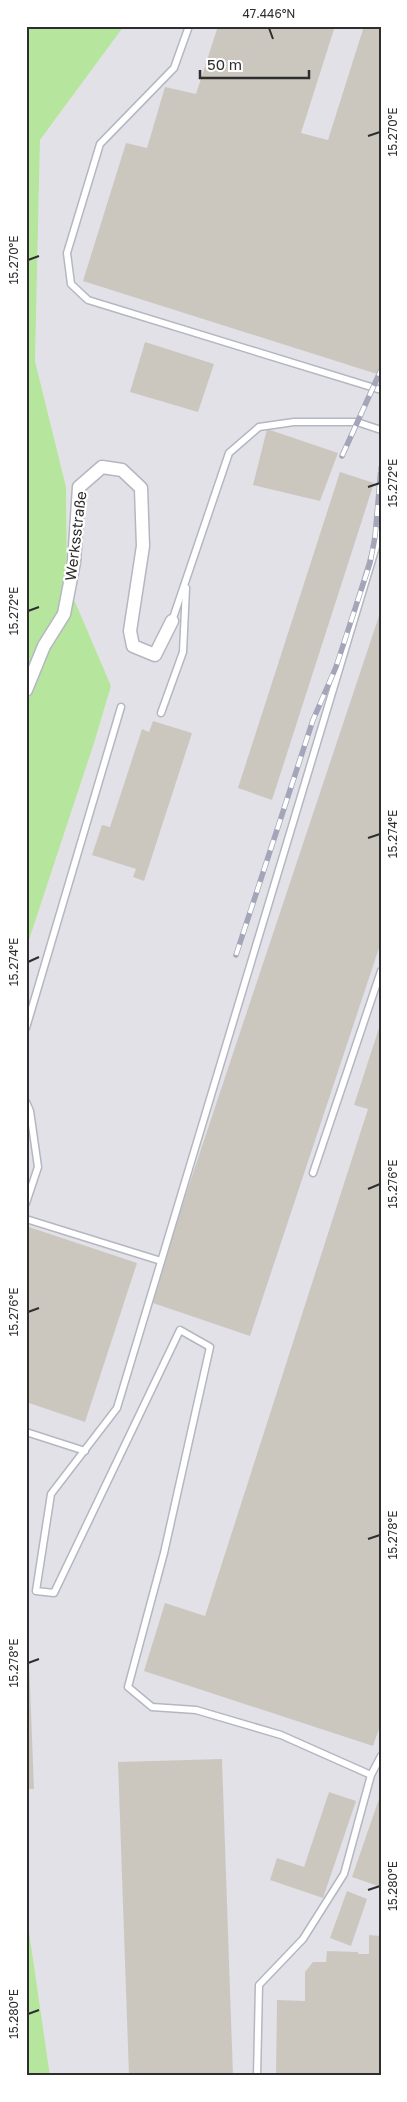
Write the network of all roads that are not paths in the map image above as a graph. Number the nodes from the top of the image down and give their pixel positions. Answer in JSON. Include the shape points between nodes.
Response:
{"nodes":[{"id":1,"x":188,"y":26,"type":"edge"},
{"id":2,"x":381,"y":390,"type":"edge"},
{"id":3,"x":381,"y":430,"type":"edge"},
{"id":4,"x":381,"y":530,"type":"edge"},
{"id":5,"x":186,"y":579,"type":"junction"},
{"id":6,"x":172,"y":622,"type":"joint"},
{"id":7,"x":26,"y":690,"type":"edge"},
{"id":8,"x":121,"y":707,"type":"dead end"},
{"id":9,"x":161,"y":713,"type":"dead end"},
{"id":10,"x":381,"y":971,"type":"edge"},
{"id":11,"x":26,"y":1028,"type":"edge"},
{"id":12,"x":26,"y":1102,"type":"edge"},
{"id":13,"x":313,"y":1173,"type":"dead end"},
{"id":14,"x":26,"y":1203,"type":"edge"},
{"id":15,"x":26,"y":1219,"type":"edge"},
{"id":16,"x":162,"y":1260,"type":"junction"},
{"id":17,"x":26,"y":1432,"type":"edge"},
{"id":18,"x":84,"y":1450,"type":"junction"},
{"id":19,"x":381,"y":1756,"type":"edge"},
{"id":20,"x":371,"y":1775,"type":"junction"},
{"id":21,"x":257,"y":2076,"type":"edge"}],
"edges":[{"from":1,"to":2,"type":"lane","via":[[174,68],[100,144],[67,254],[71,284],[88,300]]},
{"from":3,"to":5,"type":"lane","via":[[357,422],[294,422],[259,427],[229,453]]},
{"from":4,"to":16,"type":"lane"},
{"from":5,"to":6,"type":"lane"},
{"from":5,"to":9,"type":"lane","via":[[183,652]]},
{"from":6,"to":7,"type":"street","name":"Werksstraße","via":[[155,655],[133,646],[130,631],[143,546],[141,488],[122,470],[102,467],[79,487],[74,562],[64,614],[44,646]]},
{"from":8,"to":11,"type":"lane"},
{"from":10,"to":13,"type":"lane"},
{"from":12,"to":14,"type":"lane","via":[[38,1167]]},
{"from":15,"to":16,"type":"lane"},
{"from":16,"to":18,"type":"lane","via":[[117,1408]]},
{"from":17,"to":18,"type":"lane"},
{"from":18,"to":20,"type":"lane","via":[[51,1494],[36,1591],[54,1593],[180,1330],[210,1347],[164,1553],[128,1687],[152,1707],[196,1710],[282,1735]]},
{"from":19,"to":20,"type":"lane"},
{"from":20,"to":21,"type":"lane","via":[[344,1874],[303,1939],[259,1985]]}]}
